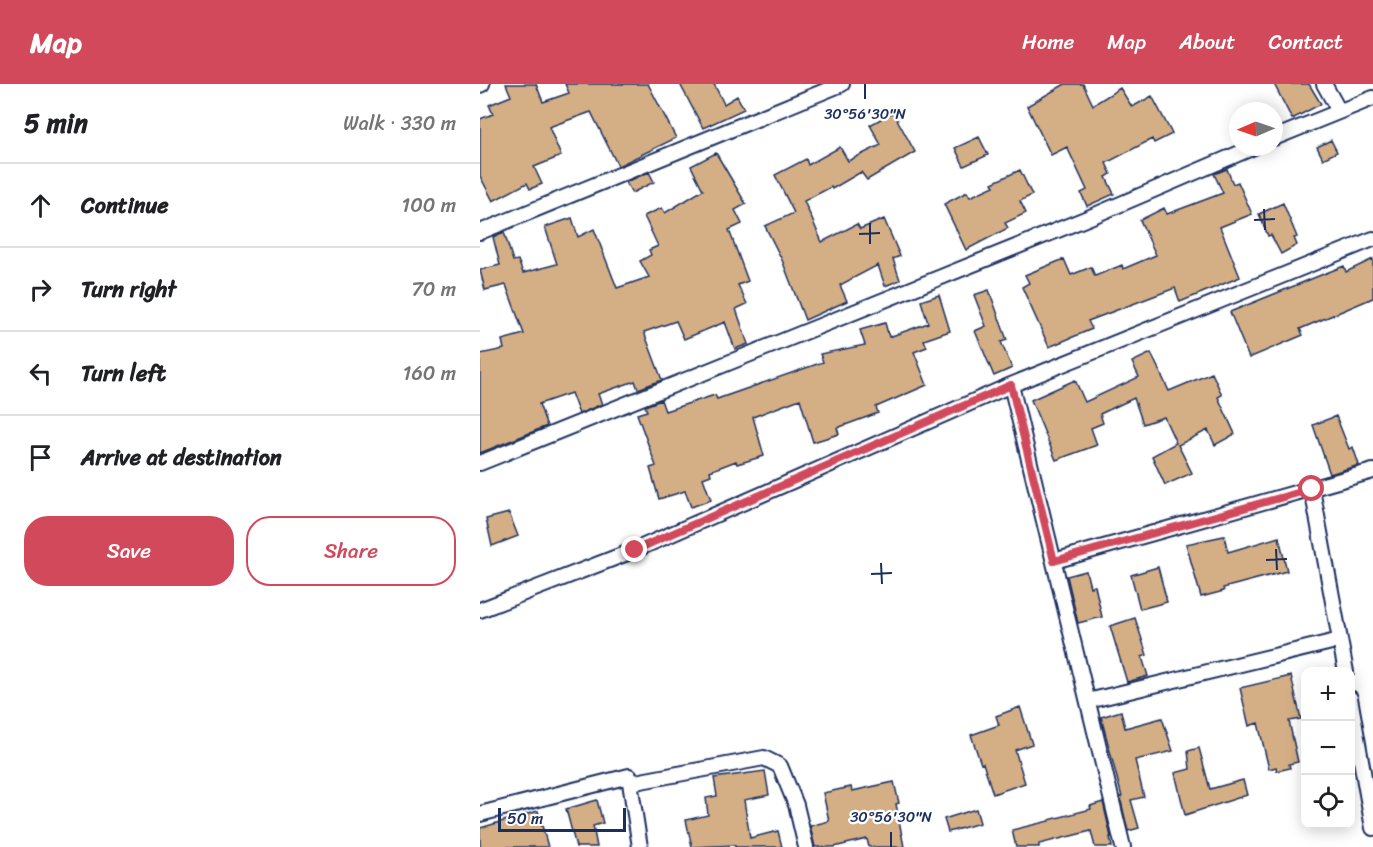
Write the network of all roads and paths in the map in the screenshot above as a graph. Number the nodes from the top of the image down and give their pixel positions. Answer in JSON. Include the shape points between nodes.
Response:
{"nodes":[{"id":1,"x":842,"y":84,"type":"edge"},
{"id":2,"x":1324,"y":84,"type":"edge"},
{"id":3,"x":1373,"y":98,"type":"edge"},
{"id":4,"x":1338,"y":111,"type":"junction"},
{"id":5,"x":1283,"y":134,"type":"edge"},
{"id":6,"x":1233,"y":156,"type":"edge"},
{"id":7,"x":480,"y":232,"type":"edge"},
{"id":8,"x":1373,"y":239,"type":"edge"},
{"id":9,"x":1011,"y":385,"type":"junction"},
{"id":10,"x":480,"y":463,"type":"edge"},
{"id":11,"x":1373,"y":471,"type":"edge"},
{"id":12,"x":1312,"y":489,"type":"junction"},
{"id":13,"x":1054,"y":561,"type":"junction"},
{"id":14,"x":480,"y":610,"type":"edge"},
{"id":15,"x":1341,"y":640,"type":"junction"},
{"id":16,"x":1345,"y":667,"type":"edge"},
{"id":17,"x":1088,"y":702,"type":"junction"},
{"id":18,"x":1354,"y":721,"type":"edge"},
{"id":19,"x":630,"y":783,"type":"junction"},
{"id":20,"x":480,"y":814,"type":"edge"},
{"id":21,"x":1373,"y":828,"type":"edge"},
{"id":22,"x":640,"y":847,"type":"edge"},
{"id":23,"x":806,"y":847,"type":"edge"},
{"id":24,"x":1123,"y":847,"type":"edge"}],
"edges":[{"from":1,"to":7,"type":"street"},
{"from":2,"to":4,"type":"street"},
{"from":3,"to":4,"type":"street"},
{"from":4,"to":5,"type":"street"},
{"from":6,"to":10,"type":"street"},
{"from":8,"to":9,"type":"street"},
{"from":9,"to":13,"type":"street"},
{"from":9,"to":14,"type":"street","via":[[635,550]]},
{"from":11,"to":12,"type":"street"},
{"from":12,"to":13,"type":"street"},
{"from":12,"to":15,"type":"street"},
{"from":13,"to":17,"type":"street"},
{"from":15,"to":16,"type":"street"},
{"from":15,"to":17,"type":"street"},
{"from":17,"to":24,"type":"street"},
{"from":18,"to":21,"type":"street"},
{"from":19,"to":20,"type":"street","via":[[628,776]]},
{"from":19,"to":22,"type":"street"},
{"from":19,"to":23,"type":"street","via":[[764,758],[780,766],[796,805]]}]}
